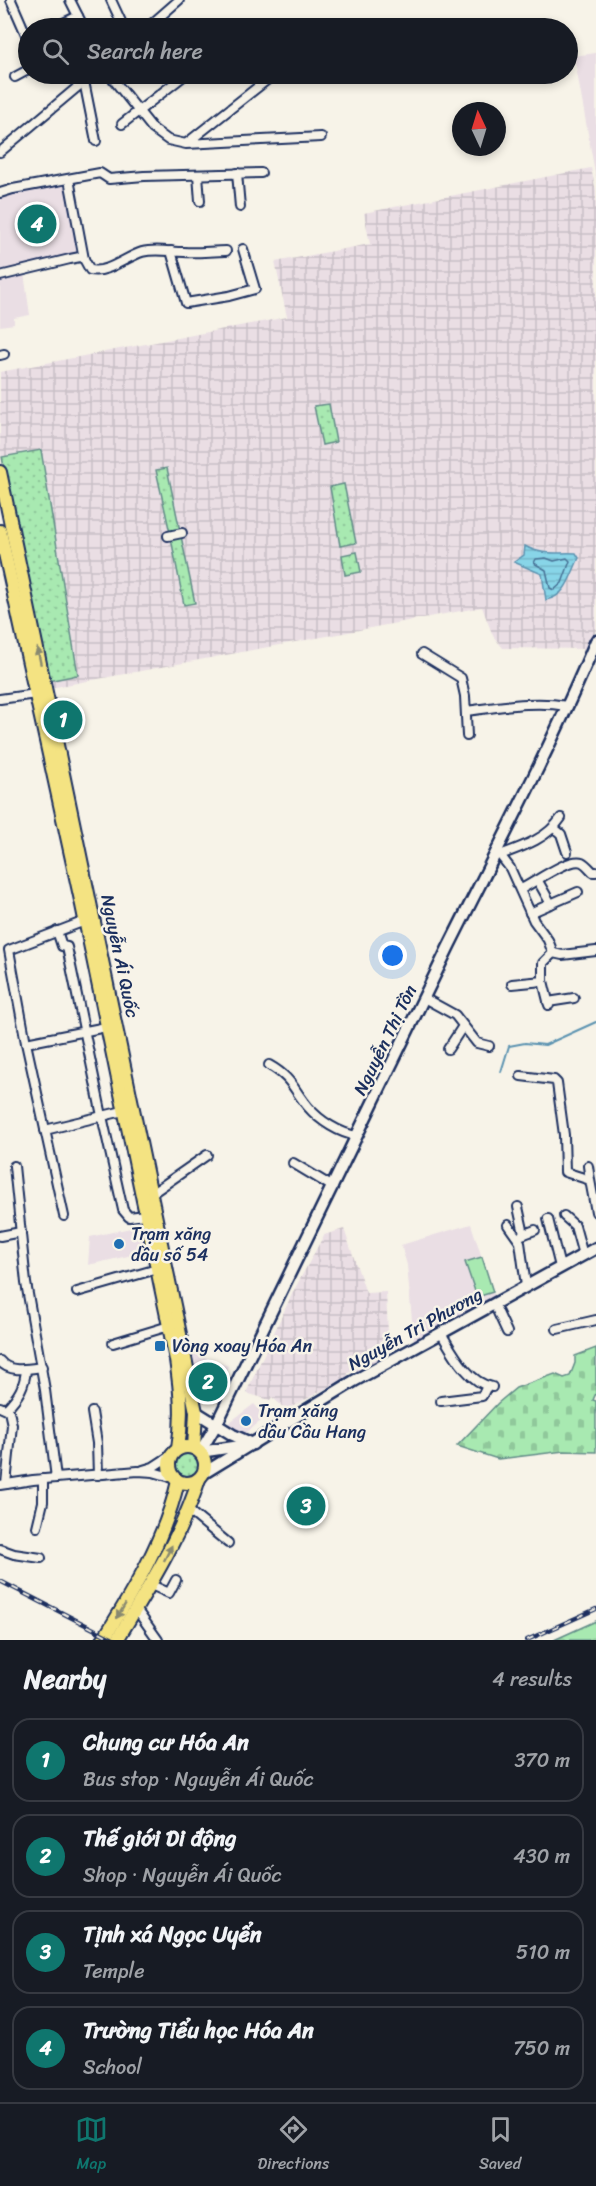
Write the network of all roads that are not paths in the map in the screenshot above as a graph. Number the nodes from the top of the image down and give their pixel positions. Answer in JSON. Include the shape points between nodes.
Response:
{"nodes":[{"id":1,"x":10,"y":0,"type":"edge"},
{"id":2,"x":70,"y":0,"type":"edge"},
{"id":3,"x":111,"y":0,"type":"edge"},
{"id":4,"x":179,"y":0,"type":"edge"},
{"id":5,"x":78,"y":16,"type":"joint"},
{"id":6,"x":18,"y":18,"type":"edge"},
{"id":7,"x":74,"y":18,"type":"edge"},
{"id":8,"x":119,"y":18,"type":"edge"},
{"id":9,"x":158,"y":18,"type":"edge"},
{"id":10,"x":18,"y":75,"type":"edge"},
{"id":11,"x":15,"y":77,"type":"dead end"},
{"id":12,"x":80,"y":84,"type":"edge"},
{"id":13,"x":85,"y":84,"type":"edge"},
{"id":14,"x":117,"y":84,"type":"edge"},
{"id":15,"x":173,"y":84,"type":"edge"},
{"id":16,"x":262,"y":84,"type":"edge"},
{"id":17,"x":138,"y":111,"type":"junction"},
{"id":18,"x":122,"y":124,"type":"dead end"},
{"id":19,"x":321,"y":137,"type":"dead end"},
{"id":20,"x":96,"y":141,"type":"dead end"},
{"id":21,"x":186,"y":144,"type":"junction"},
{"id":22,"x":0,"y":152,"type":"edge"},
{"id":23,"x":237,"y":173,"type":"junction"},
{"id":24,"x":261,"y":173,"type":"dead end"},
{"id":25,"x":198,"y":175,"type":"junction"},
{"id":26,"x":69,"y":179,"type":"junction"},
{"id":27,"x":0,"y":194,"type":"edge"},
{"id":28,"x":200,"y":201,"type":"dead end"},
{"id":29,"x":240,"y":207,"type":"dead end"},
{"id":30,"x":243,"y":249,"type":"dead end"},
{"id":31,"x":171,"y":251,"type":"junction"},
{"id":32,"x":226,"y":251,"type":"dead end"},
{"id":33,"x":84,"y":259,"type":"junction"},
{"id":34,"x":0,"y":276,"type":"edge"},
{"id":35,"x":0,"y":472,"type":"edge"},
{"id":36,"x":0,"y":531,"type":"edge"},
{"id":37,"x":182,"y":533,"type":"dead end"},
{"id":38,"x":168,"y":536,"type":"dead end"},
{"id":39,"x":596,"y":641,"type":"edge"},
{"id":40,"x":422,"y":654,"type":"dead end"},
{"id":41,"x":594,"y":654,"type":"edge"},
{"id":42,"x":41,"y":693,"type":"junction"},
{"id":43,"x":0,"y":699,"type":"edge"},
{"id":44,"x":567,"y":706,"type":"junction"},
{"id":45,"x":466,"y":711,"type":"junction"},
{"id":46,"x":467,"y":736,"type":"dead end"},
{"id":47,"x":561,"y":819,"type":"dead end"},
{"id":48,"x":554,"y":828,"type":"junction"},
{"id":49,"x":567,"y":852,"type":"dead end"},
{"id":50,"x":499,"y":853,"type":"junction"},
{"id":51,"x":596,"y":872,"type":"edge"},
{"id":52,"x":538,"y":881,"type":"junction"},
{"id":53,"x":521,"y":889,"type":"junction"},
{"id":54,"x":578,"y":892,"type":"dead end"},
{"id":55,"x":551,"y":903,"type":"junction"},
{"id":56,"x":530,"y":913,"type":"junction"},
{"id":57,"x":85,"y":921,"type":"junction"},
{"id":58,"x":57,"y":931,"type":"junction"},
{"id":59,"x":595,"y":952,"type":"edge"},
{"id":60,"x":553,"y":953,"type":"junction"},
{"id":61,"x":543,"y":981,"type":"junction"},
{"id":62,"x":512,"y":984,"type":"dead end"},
{"id":63,"x":424,"y":998,"type":"junction"},
{"id":64,"x":574,"y":998,"type":"dead end"},
{"id":65,"x":463,"y":1026,"type":"junction"},
{"id":66,"x":106,"y":1027,"type":"junction"},
{"id":67,"x":84,"y":1032,"type":"junction"},
{"id":68,"x":26,"y":1043,"type":"junction"},
{"id":69,"x":489,"y":1046,"type":"dead end"},
{"id":70,"x":448,"y":1049,"type":"dead end"},
{"id":71,"x":269,"y":1065,"type":"dead end"},
{"id":72,"x":521,"y":1076,"type":"dead end"},
{"id":73,"x":123,"y":1111,"type":"junction"},
{"id":74,"x":102,"y":1116,"type":"junction"},
{"id":75,"x":45,"y":1130,"type":"junction"},
{"id":76,"x":357,"y":1136,"type":"junction"},
{"id":77,"x":207,"y":1155,"type":"dead end"},
{"id":78,"x":293,"y":1163,"type":"dead end"},
{"id":79,"x":14,"y":1166,"type":"dead end"},
{"id":80,"x":588,"y":1166,"type":"dead end"},
{"id":81,"x":590,"y":1180,"type":"junction"},
{"id":82,"x":333,"y":1187,"type":"junction"},
{"id":83,"x":151,"y":1194,"type":"junction"},
{"id":84,"x":518,"y":1207,"type":"dead end"},
{"id":85,"x":596,"y":1212,"type":"edge"},
{"id":86,"x":145,"y":1215,"type":"junction"},
{"id":87,"x":64,"y":1216,"type":"dead end"},
{"id":88,"x":564,"y":1216,"type":"dead end"},
{"id":89,"x":548,"y":1218,"type":"dead end"},
{"id":90,"x":508,"y":1225,"type":"dead end"},
{"id":91,"x":535,"y":1230,"type":"dead end"},
{"id":92,"x":21,"y":1232,"type":"junction"},
{"id":93,"x":154,"y":1233,"type":"junction"},
{"id":94,"x":521,"y":1235,"type":"junction"},
{"id":95,"x":0,"y":1236,"type":"edge"},
{"id":96,"x":596,"y":1248,"type":"edge"},
{"id":97,"x":583,"y":1255,"type":"junction"},
{"id":98,"x":560,"y":1267,"type":"junction"},
{"id":99,"x":157,"y":1269,"type":"junction"},
{"id":100,"x":526,"y":1286,"type":"junction"},
{"id":101,"x":77,"y":1292,"type":"dead end"},
{"id":102,"x":494,"y":1304,"type":"junction"},
{"id":103,"x":596,"y":1320,"type":"edge"},
{"id":104,"x":169,"y":1326,"type":"junction"},
{"id":105,"x":556,"y":1329,"type":"dead end"},
{"id":106,"x":507,"y":1332,"type":"dead end"},
{"id":107,"x":441,"y":1333,"type":"junction"},
{"id":108,"x":113,"y":1343,"type":"dead end"},
{"id":109,"x":0,"y":1361,"type":"edge"},
{"id":110,"x":42,"y":1367,"type":"junction"},
{"id":111,"x":26,"y":1369,"type":"junction"},
{"id":112,"x":441,"y":1401,"type":"dead end"},
{"id":113,"x":3,"y":1408,"type":"edge"},
{"id":114,"x":92,"y":1412,"type":"dead end"},
{"id":115,"x":195,"y":1412,"type":"junction"},
{"id":116,"x":216,"y":1425,"type":"junction"},
{"id":117,"x":253,"y":1444,"type":"junction"},
{"id":118,"x":197,"y":1450,"type":"junction"},
{"id":119,"x":175,"y":1452,"type":"junction"},
{"id":120,"x":138,"y":1472,"type":"junction"},
{"id":121,"x":98,"y":1475,"type":"junction"},
{"id":122,"x":202,"y":1476,"type":"junction"},
{"id":123,"x":56,"y":1478,"type":"junction"},
{"id":124,"x":43,"y":1479,"type":"junction"},
{"id":125,"x":176,"y":1480,"type":"junction"},
{"id":126,"x":3,"y":1484,"type":"edge"},
{"id":127,"x":188,"y":1510,"type":"junction"},
{"id":128,"x":38,"y":1527,"type":"dead end"},
{"id":129,"x":228,"y":1543,"type":"dead end"},
{"id":130,"x":0,"y":1549,"type":"edge"},
{"id":131,"x":41,"y":1558,"type":"dead end"},
{"id":132,"x":176,"y":1580,"type":"dead end"},
{"id":133,"x":151,"y":1585,"type":"junction"},
{"id":134,"x":136,"y":1609,"type":"junction"},
{"id":135,"x":103,"y":1640,"type":"edge"},
{"id":136,"x":117,"y":1640,"type":"edge"},
{"id":137,"x":158,"y":1640,"type":"edge"}],
"edges":[{"from":1,"to":6,"type":"street"},
{"from":2,"to":5,"type":"street"},
{"from":3,"to":8,"type":"street"},
{"from":4,"to":9,"type":"street"},
{"from":5,"to":7,"type":"street"},
{"from":10,"to":11,"type":"street"},
{"from":12,"to":22,"type":"street"},
{"from":13,"to":20,"type":"street"},
{"from":14,"to":17,"type":"street"},
{"from":15,"to":17,"type":"street"},
{"from":16,"to":21,"type":"street"},
{"from":17,"to":18,"type":"street"},
{"from":17,"to":21,"type":"street","via":[[168,140]]},
{"from":19,"to":21,"type":"street"},
{"from":23,"to":24,"type":"street"},
{"from":23,"to":25,"type":"street"},
{"from":23,"to":29,"type":"street"},
{"from":25,"to":26,"type":"street","via":[[109,179],[100,173]]},
{"from":25,"to":28,"type":"street"},
{"from":26,"to":27,"type":"street"},
{"from":26,"to":33,"type":"street"},
{"from":30,"to":31,"type":"street","via":[[255,289],[186,303]]},
{"from":31,"to":32,"type":"street"},
{"from":31,"to":33,"type":"street","via":[[142,252],[94,271]]},
{"from":33,"to":34,"type":"street"},
{"from":42,"to":35,"type":"main road","name":"Nguyễn Ái Quốc","one_way":true},
{"from":36,"to":42,"type":"main road"},
{"from":37,"to":38,"type":"street"},
{"from":39,"to":41,"type":"street","name":"Nguyễn Thị Tồn"},
{"from":40,"to":45,"type":"street","via":[[460,675]]},
{"from":41,"to":44,"type":"street","name":"Nguyễn Thị Tồn"},
{"from":42,"to":43,"type":"street"},
{"from":42,"to":57,"type":"main road","name":"Nguyễn Ái Quốc"},
{"from":42,"to":83,"type":"main road","name":"Nguyễn Ái Quốc"},
{"from":44,"to":45,"type":"street","via":[[547,702]]},
{"from":44,"to":50,"type":"street","name":"Nguyễn Thị Tồn"},
{"from":45,"to":46,"type":"street"},
{"from":47,"to":48,"type":"street"},
{"from":48,"to":49,"type":"street","via":[[561,834]]},
{"from":48,"to":50,"type":"street","via":[[530,844]]},
{"from":50,"to":53,"type":"street"},
{"from":50,"to":63,"type":"street","name":"Nguyễn Thị Tồn"},
{"from":51,"to":52,"type":"street","via":[[577,861],[556,868]]},
{"from":52,"to":53,"type":"street"},
{"from":52,"to":55,"type":"street"},
{"from":53,"to":56,"type":"street"},
{"from":54,"to":55,"type":"street"},
{"from":55,"to":56,"type":"street"},
{"from":56,"to":60,"type":"street"},
{"from":57,"to":58,"type":"street"},
{"from":57,"to":66,"type":"main road","name":"Nguyễn Ái Quốc"},
{"from":58,"to":67,"type":"street","via":[[62,946],[67,947]]},
{"from":58,"to":68,"type":"street","via":[[9,950]]},
{"from":59,"to":60,"type":"street"},
{"from":60,"to":61,"type":"street","via":[[543,963]]},
{"from":61,"to":62,"type":"street"},
{"from":61,"to":64,"type":"street","via":[[548,1004]]},
{"from":63,"to":65,"type":"street","via":[[455,1016]]},
{"from":63,"to":76,"type":"street","name":"Nguyễn Thị Tồn"},
{"from":65,"to":69,"type":"street","via":[[477,1042]]},
{"from":65,"to":70,"type":"street"},
{"from":66,"to":67,"type":"street"},
{"from":66,"to":73,"type":"main road","name":"Nguyễn Ái Quốc"},
{"from":67,"to":68,"type":"street"},
{"from":67,"to":74,"type":"street"},
{"from":68,"to":75,"type":"street"},
{"from":71,"to":76,"type":"street","via":[[291,1082],[315,1113],[341,1133]]},
{"from":72,"to":81,"type":"street","via":[[557,1083],[565,1172]]},
{"from":73,"to":74,"type":"street"},
{"from":73,"to":86,"type":"main road","name":"Nguyễn Ái Quốc"},
{"from":74,"to":75,"type":"street"},
{"from":74,"to":86,"type":"street","via":[[124,1212],[129,1217]]},
{"from":75,"to":87,"type":"street"},
{"from":76,"to":82,"type":"street","name":"Nguyễn Thị Tồn"},
{"from":77,"to":83,"type":"street"},
{"from":78,"to":82,"type":"street"},
{"from":79,"to":92,"type":"street"},
{"from":80,"to":81,"type":"street"},
{"from":81,"to":85,"type":"street"},
{"from":82,"to":116,"type":"street","name":"Nguyễn Thị Tồn"},
{"from":83,"to":93,"type":"main road","name":"Nguyễn Ái Quốc"},
{"from":84,"to":94,"type":"street"},
{"from":86,"to":93,"type":"main road","name":"Nguyễn Ái Quốc"},
{"from":88,"to":97,"type":"street","via":[[575,1226]]},
{"from":89,"to":98,"type":"street"},
{"from":90,"to":94,"type":"street"},
{"from":91,"to":94,"type":"street"},
{"from":92,"to":95,"type":"street"},
{"from":92,"to":110,"type":"street"},
{"from":93,"to":99,"type":"main road","name":"Nguyễn Ái Quốc"},
{"from":93,"to":115,"type":"main road","name":"Nguyễn Ái Quốc"},
{"from":94,"to":100,"type":"street"},
{"from":96,"to":97,"type":"street","name":"Nguyễn Tri Phương"},
{"from":97,"to":98,"type":"street","name":"Nguyễn Tri Phương"},
{"from":98,"to":100,"type":"street","name":"Nguyễn Tri Phương"},
{"from":99,"to":101,"type":"street"},
{"from":99,"to":104,"type":"main road","name":"Nguyễn Ái Quốc"},
{"from":100,"to":102,"type":"street","name":"Nguyễn Tri Phương"},
{"from":102,"to":106,"type":"street"},
{"from":102,"to":107,"type":"street","name":"Nguyễn Tri Phương"},
{"from":103,"to":105,"type":"street"},
{"from":104,"to":108,"type":"street"},
{"from":104,"to":119,"type":"main road","name":"Nguyễn Ái Quốc","via":[[182,1395],[182,1424]]},
{"from":107,"to":112,"type":"street","via":[[474,1378],[490,1387],[482,1396]]},
{"from":107,"to":117,"type":"street","name":"Nguyễn Tri Phương"},
{"from":109,"to":111,"type":"street","via":[[5,1367]]},
{"from":110,"to":111,"type":"street"},
{"from":110,"to":123,"type":"street"},
{"from":111,"to":113,"type":"street","via":[[17,1398]]},
{"from":113,"to":126,"type":"street","via":[[11,1415],[12,1425]]},
{"from":114,"to":121,"type":"street"},
{"from":115,"to":116,"type":"street"},
{"from":115,"to":118,"type":"main road","name":"Nguyễn Ái Quốc"},
{"from":116,"to":117,"type":"street"},
{"from":116,"to":118,"type":"street","name":"Nguyễn Thị Tồn"},
{"from":117,"to":118,"type":"street","name":"Nguyễn Tri Phương"},
{"from":117,"to":122,"type":"street","name":"Nguyễn Tri Phương"},
{"from":118,"to":119,"type":"main road","via":[[183,1447]]},
{"from":118,"to":122,"type":"main road","via":[[205,1458]]},
{"from":119,"to":120,"type":"street"},
{"from":119,"to":125,"type":"main road","via":[[169,1466]]},
{"from":120,"to":121,"type":"street"},
{"from":120,"to":125,"type":"street","via":[[153,1472]]},
{"from":121,"to":123,"type":"street"},
{"from":122,"to":125,"type":"main road","via":[[191,1483]]},
{"from":122,"to":127,"type":"main road"},
{"from":123,"to":124,"type":"street"},
{"from":124,"to":126,"type":"street"},
{"from":124,"to":128,"type":"street"},
{"from":125,"to":135,"type":"main road","one_way":true,"via":[[168,1518],[147,1566]]},
{"from":127,"to":129,"type":"street"},
{"from":133,"to":127,"type":"main road","one_way":true},
{"from":130,"to":131,"type":"street"},
{"from":132,"to":133,"type":"street","via":[[169,1593]]},
{"from":133,"to":134,"type":"main road"},
{"from":134,"to":136,"type":"main road"},
{"from":134,"to":137,"type":"street"}]}
